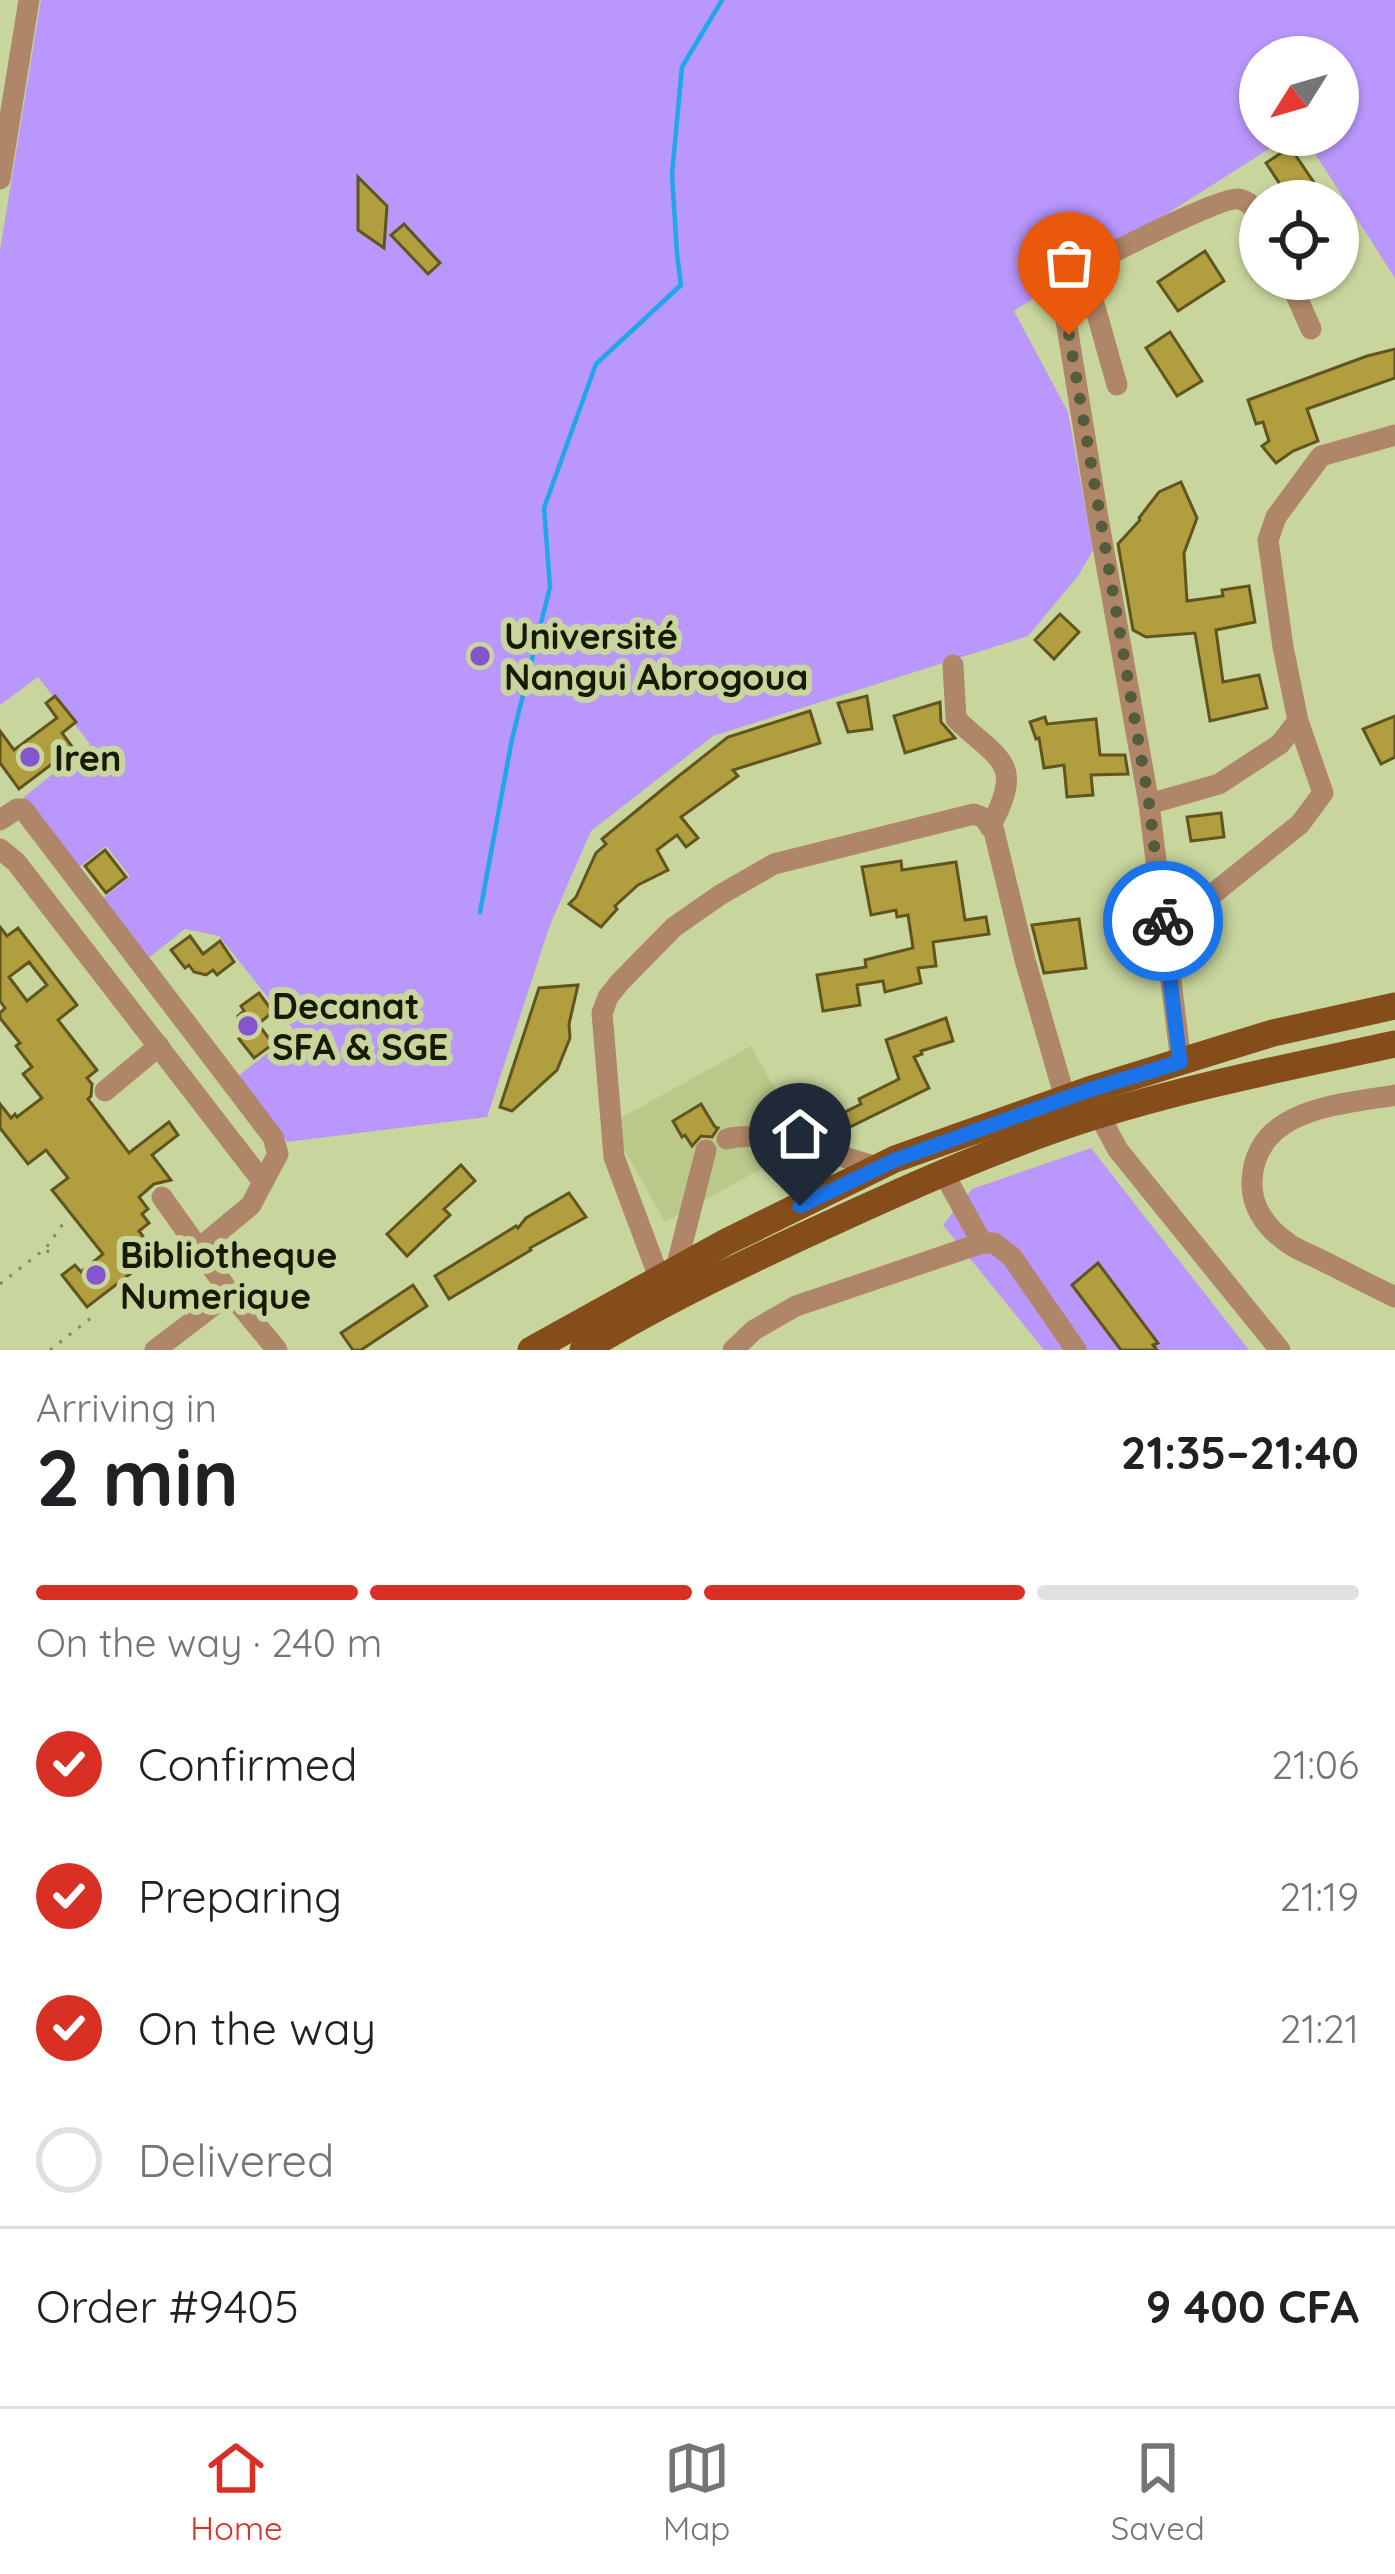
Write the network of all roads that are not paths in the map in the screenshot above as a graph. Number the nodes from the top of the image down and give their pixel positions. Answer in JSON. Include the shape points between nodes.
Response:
{"nodes":[{"id":1,"x":29,"y":0,"type":"edge"},
{"id":2,"x":0,"y":179,"type":"edge"},
{"id":3,"x":1239,"y":199,"type":"edge"},
{"id":4,"x":1084,"y":268,"type":"junction"},
{"id":5,"x":1298,"y":300,"type":"edge"},
{"id":6,"x":1311,"y":329,"type":"dead end"},
{"id":7,"x":1117,"y":385,"type":"dead end"},
{"id":8,"x":1395,"y":435,"type":"edge"},
{"id":9,"x":953,"y":665,"type":"dead end"},
{"id":10,"x":1298,"y":721,"type":"junction"},
{"id":11,"x":1149,"y":803,"type":"junction"},
{"id":12,"x":0,"y":820,"type":"edge"},
{"id":13,"x":990,"y":826,"type":"junction"},
{"id":14,"x":0,"y":849,"type":"edge"},
{"id":15,"x":1164,"y":934,"type":"junction"},
{"id":16,"x":1395,"y":1006,"type":"edge"},
{"id":17,"x":1395,"y":1044,"type":"edge"},
{"id":18,"x":159,"y":1046,"type":"junction"},
{"id":19,"x":1180,"y":1062,"type":"junction"},
{"id":20,"x":105,"y":1090,"type":"dead end"},
{"id":21,"x":1395,"y":1095,"type":"edge"},
{"id":22,"x":1065,"y":1098,"type":"junction"},
{"id":23,"x":1099,"y":1115,"type":"junction"},
{"id":24,"x":727,"y":1139,"type":"dead end"},
{"id":25,"x":706,"y":1150,"type":"dead end"},
{"id":26,"x":877,"y":1167,"type":"junction"},
{"id":27,"x":943,"y":1172,"type":"junction"},
{"id":28,"x":263,"y":1182,"type":"junction"},
{"id":29,"x":162,"y":1197,"type":"dead end"},
{"id":30,"x":982,"y":1243,"type":"junction"},
{"id":31,"x":198,"y":1249,"type":"junction"},
{"id":32,"x":667,"y":1276,"type":"junction"},
{"id":33,"x":230,"y":1293,"type":"junction"},
{"id":34,"x":1395,"y":1298,"type":"edge"},
{"id":35,"x":155,"y":1350,"type":"edge"},
{"id":36,"x":277,"y":1350,"type":"edge"},
{"id":37,"x":531,"y":1350,"type":"edge"},
{"id":38,"x":584,"y":1350,"type":"edge"},
{"id":39,"x":733,"y":1350,"type":"edge"},
{"id":40,"x":1076,"y":1350,"type":"edge"},
{"id":41,"x":1280,"y":1350,"type":"edge"}],
"edges":[{"from":1,"to":2,"type":"street"},
{"from":3,"to":4,"type":"street"},
{"from":4,"to":7,"type":"street"},
{"from":4,"to":11,"type":"street","via":[[1061,289]]},
{"from":5,"to":6,"type":"street"},
{"from":8,"to":10,"type":"street","via":[[1321,456],[1268,540]]},
{"from":9,"to":13,"type":"street","via":[[956,719],[1000,756],[1006,771]]},
{"from":10,"to":11,"type":"street","via":[[1280,744],[1219,784]]},
{"from":10,"to":15,"type":"street","via":[[1323,793],[1300,824]]},
{"from":11,"to":15,"type":"street"},
{"from":12,"to":28,"type":"street","via":[[23,809],[273,1137],[278,1154]]},
{"from":13,"to":22,"type":"street"},
{"from":13,"to":32,"type":"street","via":[[974,814],[774,864],[674,927],[608,997],[602,1013],[614,1157]]},
{"from":14,"to":18,"type":"street"},
{"from":15,"to":19,"type":"street"},
{"from":16,"to":19,"type":"main road"},
{"from":17,"to":23,"type":"main road"},
{"from":18,"to":20,"type":"street"},
{"from":18,"to":28,"type":"street"},
{"from":19,"to":22,"type":"main road"},
{"from":21,"to":34,"type":"street","via":[[1286,1122],[1263,1141],[1252,1195],[1288,1243]]},
{"from":22,"to":26,"type":"main road"},
{"from":23,"to":27,"type":"main road"},
{"from":23,"to":41,"type":"street","via":[[1118,1150]]},
{"from":24,"to":26,"type":"street","via":[[762,1136]]},
{"from":25,"to":32,"type":"street"},
{"from":26,"to":32,"type":"main road"},
{"from":27,"to":30,"type":"street"},
{"from":27,"to":38,"type":"main road","via":[[740,1265]]},
{"from":28,"to":31,"type":"street","via":[[251,1205]]},
{"from":29,"to":31,"type":"street"},
{"from":30,"to":39,"type":"street","via":[[796,1306]]},
{"from":30,"to":40,"type":"street","via":[[1012,1257]]},
{"from":31,"to":33,"type":"street"},
{"from":32,"to":37,"type":"main road"},
{"from":33,"to":35,"type":"street"},
{"from":33,"to":36,"type":"street"}]}
